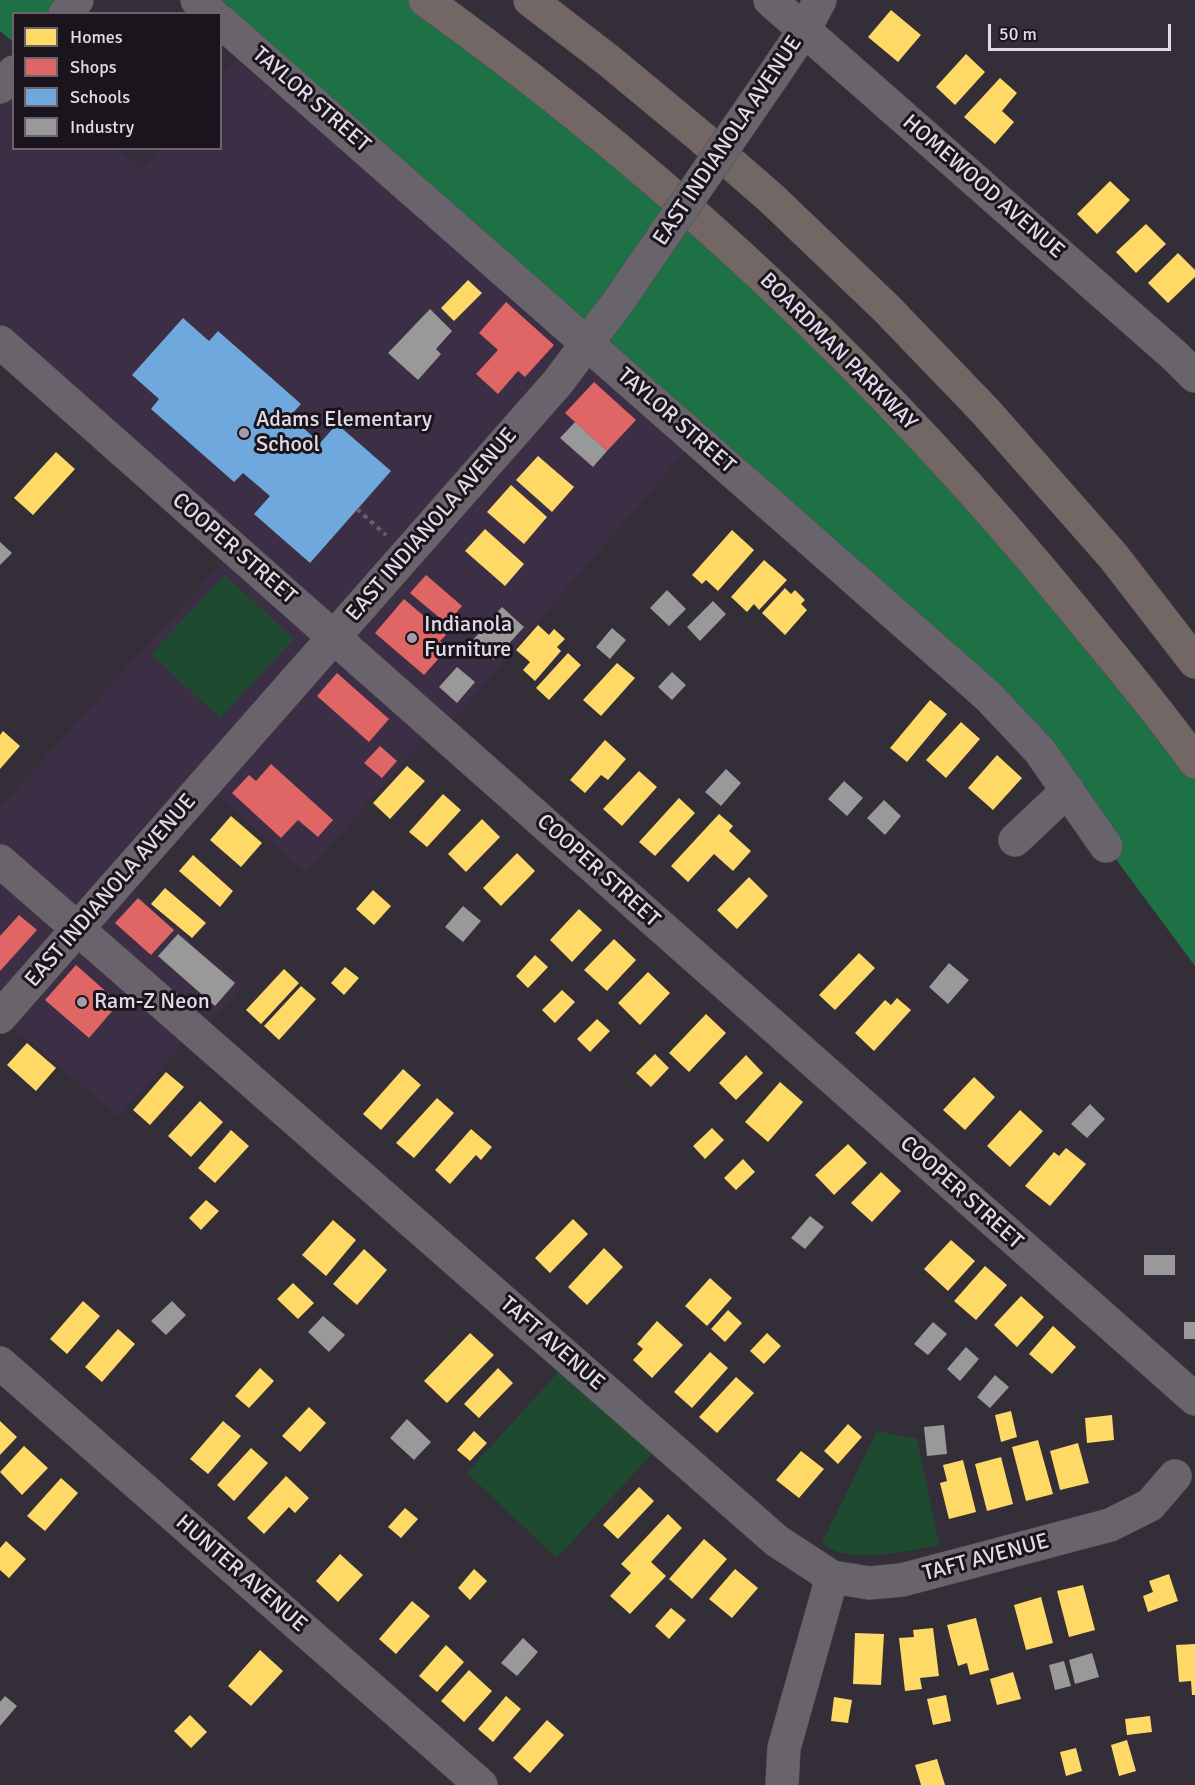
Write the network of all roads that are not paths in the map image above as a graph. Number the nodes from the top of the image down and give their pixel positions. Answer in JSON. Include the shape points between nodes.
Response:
{"nodes":[{"id":1,"x":77,"y":0,"type":"edge"},
{"id":2,"x":197,"y":0,"type":"edge"},
{"id":3,"x":425,"y":0,"type":"edge"},
{"id":4,"x":530,"y":0,"type":"edge"},
{"id":5,"x":770,"y":0,"type":"edge"},
{"id":6,"x":820,"y":0,"type":"edge"},
{"id":7,"x":67,"y":12,"type":"edge"},
{"id":8,"x":210,"y":12,"type":"edge"},
{"id":9,"x":222,"y":23,"type":"edge"},
{"id":10,"x":804,"y":30,"type":"junction"},
{"id":11,"x":12,"y":74,"type":"edge"},
{"id":12,"x":0,"y":87,"type":"edge"},
{"id":13,"x":0,"y":342,"type":"edge"},
{"id":14,"x":588,"y":344,"type":"junction"},
{"id":15,"x":1189,"y":365,"type":"edge"},
{"id":16,"x":334,"y":638,"type":"junction"},
{"id":17,"x":1195,"y":662,"type":"edge"},
{"id":18,"x":1195,"y":762,"type":"edge"},
{"id":19,"x":1068,"y":790,"type":"junction"},
{"id":20,"x":1015,"y":840,"type":"dead end"},
{"id":21,"x":1106,"y":846,"type":"dead end"},
{"id":22,"x":0,"y":861,"type":"edge"},
{"id":23,"x":78,"y":929,"type":"junction"},
{"id":24,"x":0,"y":1017,"type":"edge"},
{"id":25,"x":0,"y":1363,"type":"edge"},
{"id":26,"x":1195,"y":1400,"type":"edge"},
{"id":27,"x":1175,"y":1476,"type":"dead end"},
{"id":28,"x":832,"y":1577,"type":"junction"},
{"id":29,"x":481,"y":1785,"type":"edge"},
{"id":30,"x":782,"y":1785,"type":"edge"}],
"edges":[{"from":1,"to":7,"type":"street"},
{"from":2,"to":8,"type":"street"},
{"from":3,"to":18,"type":"highway","name":"BOARDMAN PARKWAY","via":[[629,159],[772,285],[874,385],[1018,542]]},
{"from":4,"to":17,"type":"highway","via":[[694,131],[887,309],[986,412],[1113,556]]},
{"from":5,"to":10,"type":"street","name":"HOMEWOOD AVENUE"},
{"from":6,"to":10,"type":"street","name":"EAST INDIANOLA AVENUE"},
{"from":9,"to":14,"type":"street","name":"TAYLOR STREET"},
{"from":10,"to":14,"type":"street","name":"EAST INDIANOLA AVENUE","bridge":true},
{"from":10,"to":15,"type":"street","name":"HOMEWOOD AVENUE"},
{"from":11,"to":12,"type":"street"},
{"from":13,"to":16,"type":"street","name":"COOPER STREET"},
{"from":14,"to":16,"type":"street","name":"EAST INDIANOLA AVENUE"},
{"from":14,"to":19,"type":"street","name":"TAYLOR STREET","via":[[988,696],[1039,750]]},
{"from":16,"to":23,"type":"street","name":"EAST INDIANOLA AVENUE"},
{"from":16,"to":26,"type":"street","name":"COOPER STREET"},
{"from":19,"to":20,"type":"street"},
{"from":19,"to":21,"type":"street","name":"TAYLOR STREET"},
{"from":22,"to":23,"type":"street","name":"TAFT AVENUE"},
{"from":23,"to":24,"type":"street","name":"EAST INDIANOLA AVENUE"},
{"from":23,"to":28,"type":"street","name":"TAFT AVENUE","via":[[777,1541]]},
{"from":25,"to":29,"type":"street","name":"HUNTER AVENUE"},
{"from":27,"to":28,"type":"street","name":"TAFT AVENUE","via":[[1150,1505],[1110,1525],[902,1580],[869,1582]]},
{"from":28,"to":30,"type":"street","via":[[784,1748]]}]}
